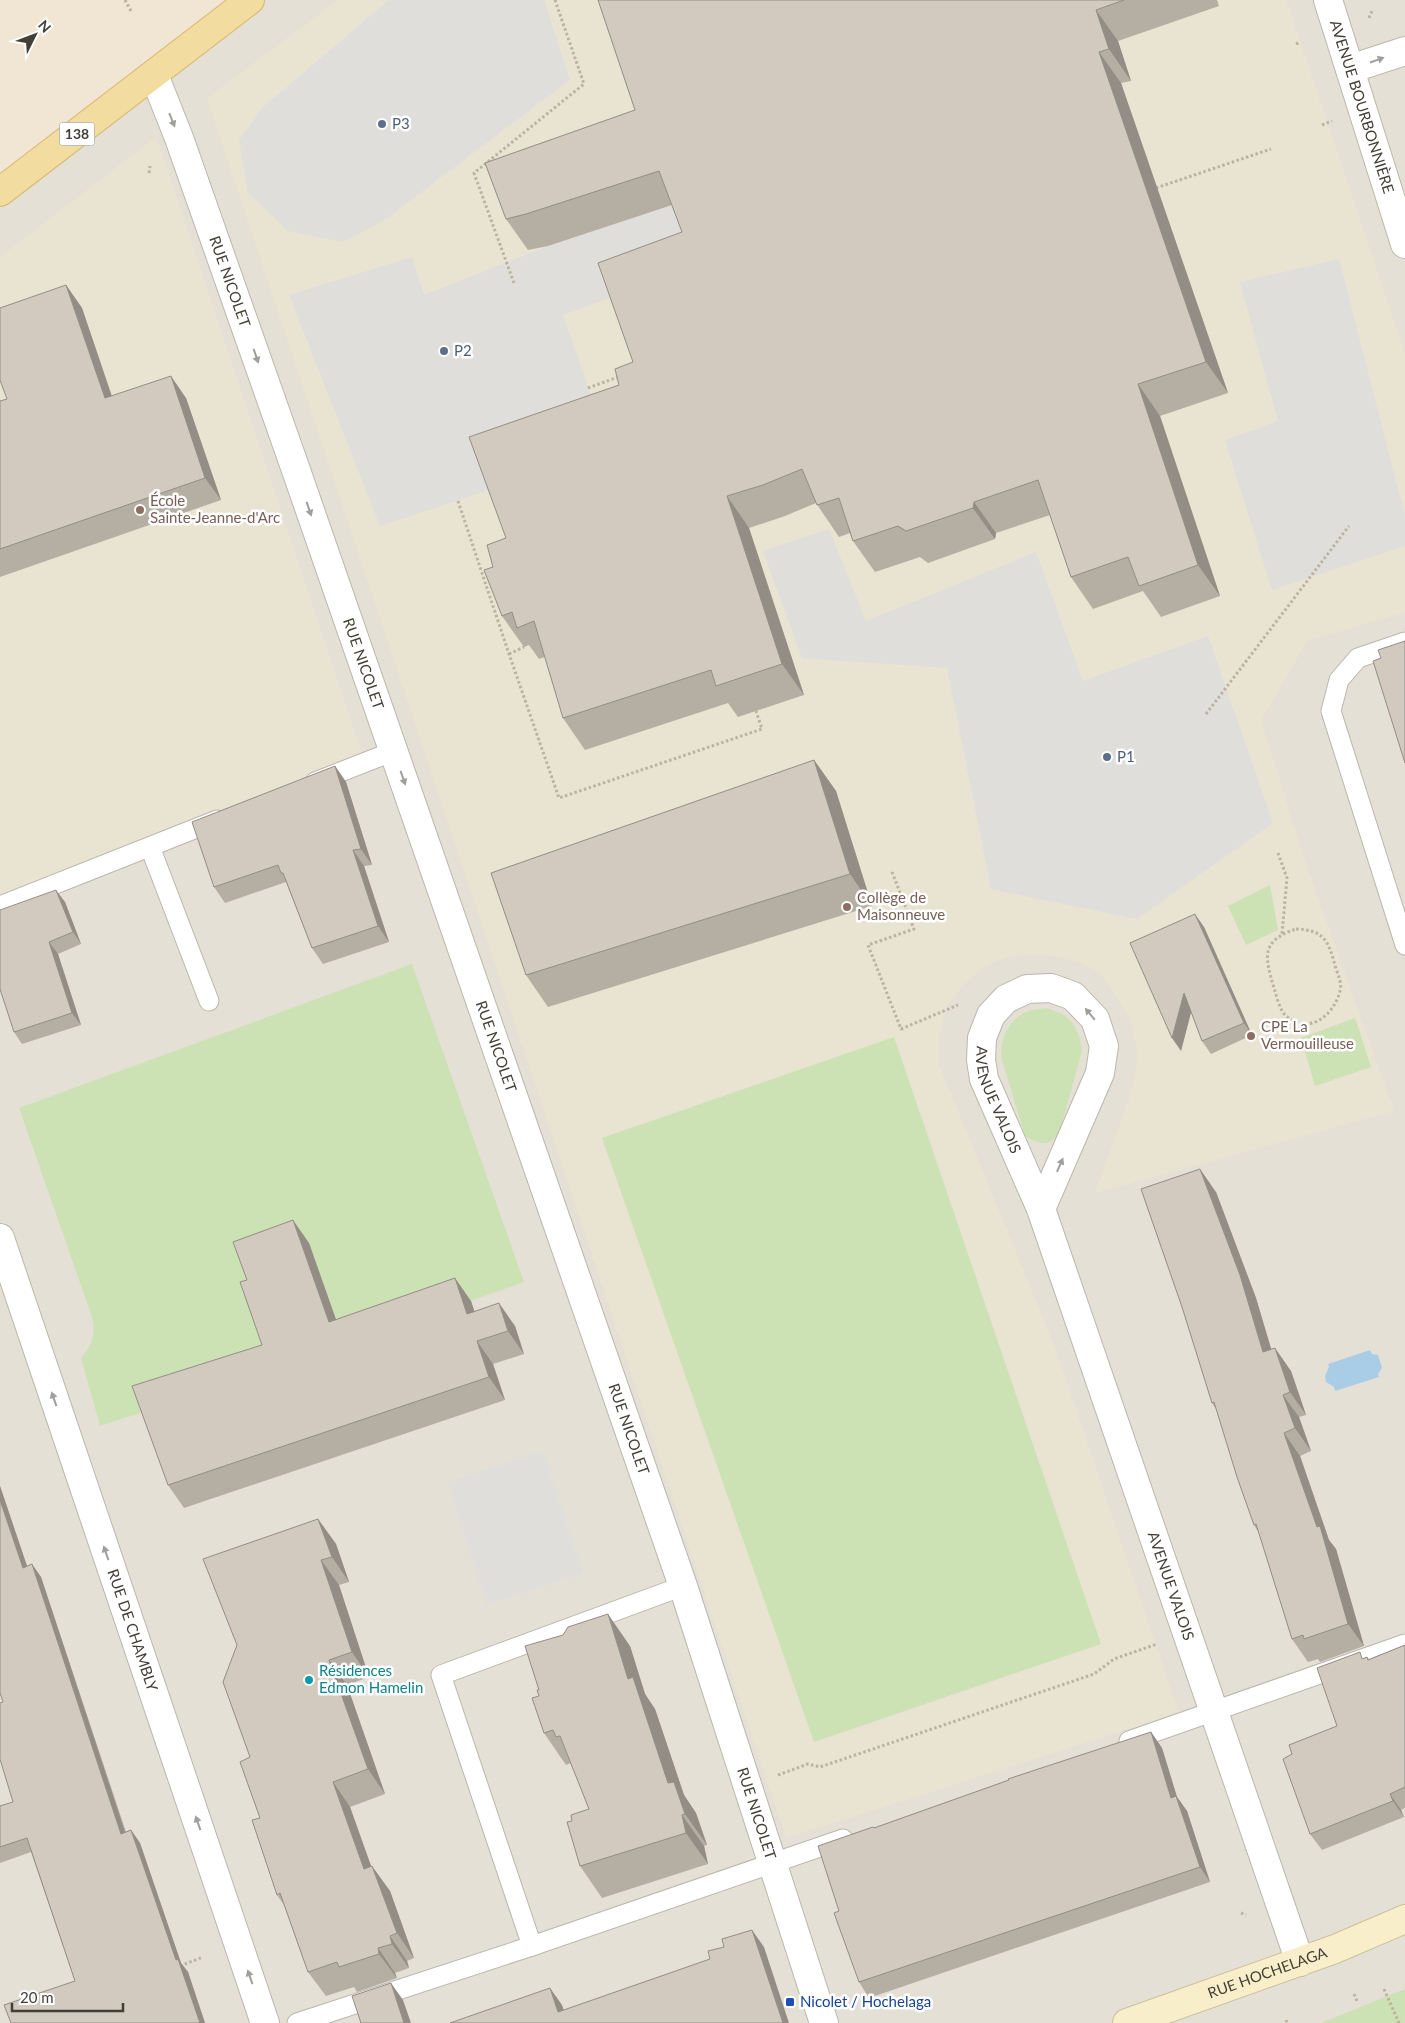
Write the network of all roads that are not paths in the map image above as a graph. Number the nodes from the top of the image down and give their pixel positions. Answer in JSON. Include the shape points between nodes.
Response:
{"nodes":[{"id":1,"x":250,"y":0,"type":"edge"},
{"id":2,"x":1328,"y":0,"type":"edge"},
{"id":3,"x":1405,"y":51,"type":"edge"},
{"id":4,"x":1350,"y":69,"type":"junction"},
{"id":5,"x":154,"y":75,"type":"junction"},
{"id":6,"x":0,"y":192,"type":"edge"},
{"id":7,"x":1405,"y":244,"type":"edge"},
{"id":8,"x":1405,"y":642,"type":"edge"},
{"id":9,"x":394,"y":751,"type":"junction"},
{"id":10,"x":299,"y":788,"type":"edge"},
{"id":11,"x":234,"y":814,"type":"edge"},
{"id":12,"x":150,"y":847,"type":"junction"},
{"id":13,"x":0,"y":906,"type":"edge"},
{"id":14,"x":1405,"y":945,"type":"edge"},
{"id":15,"x":209,"y":1001,"type":"dead end"},
{"id":16,"x":1041,"y":1209,"type":"junction"},
{"id":17,"x":0,"y":1238,"type":"edge"},
{"id":18,"x":684,"y":1586,"type":"junction"},
{"id":19,"x":1405,"y":1644,"type":"edge"},
{"id":20,"x":1214,"y":1712,"type":"junction"},
{"id":21,"x":1111,"y":1747,"type":"edge"},
{"id":22,"x":859,"y":1833,"type":"edge"},
{"id":23,"x":771,"y":1863,"type":"junction"},
{"id":24,"x":1405,"y":1919,"type":"edge"},
{"id":25,"x":532,"y":1946,"type":"junction"},
{"id":26,"x":1300,"y":1962,"type":"junction"},
{"id":27,"x":265,"y":2023,"type":"edge"},
{"id":28,"x":297,"y":2023,"type":"edge"},
{"id":29,"x":824,"y":2023,"type":"edge"},
{"id":30,"x":1127,"y":2023,"type":"edge"}],
"edges":[{"from":1,"to":5,"type":"main road","number":"138"},
{"from":2,"to":4,"type":"street","name":"AVENUE BOURBONNIÈRE"},
{"from":4,"to":3,"type":"street","one_way":true},
{"from":4,"to":7,"type":"street","name":"AVENUE BOURBONNIÈRE"},
{"from":5,"to":6,"type":"main road","number":"138"},
{"from":5,"to":9,"type":"street","name":"RUE NICOLET","one_way":true,"via":[[189,166]]},
{"from":8,"to":14,"type":"lane","via":[[1358,658],[1339,680],[1330,711]]},
{"from":9,"to":10,"type":"lane"},
{"from":9,"to":18,"type":"street","name":"RUE NICOLET","one_way":true},
{"from":11,"to":12,"type":"lane"},
{"from":12,"to":13,"type":"lane"},
{"from":12,"to":15,"type":"lane"},
{"from":16,"to":16,"type":"street","name":"AVENUE VALOIS","one_way":true,"via":[[1100,1073],[1104,1046],[1095,1019],[1073,996],[1051,988],[1027,989],[1006,999],[992,1016],[982,1038],[981,1060],[984,1079]]},
{"from":16,"to":20,"type":"street","name":"AVENUE VALOIS"},
{"from":27,"to":17,"type":"street","name":"RUE DE CHAMBLY","one_way":true},
{"from":18,"to":23,"type":"street","name":"RUE NICOLET"},
{"from":18,"to":25,"type":"lane","via":[[441,1675]]},
{"from":19,"to":20,"type":"lane"},
{"from":20,"to":21,"type":"lane"},
{"from":20,"to":26,"type":"street","name":"AVENUE VALOIS"},
{"from":22,"to":23,"type":"lane"},
{"from":23,"to":25,"type":"lane"},
{"from":23,"to":29,"type":"street","name":"RUE NICOLET"},
{"from":24,"to":26,"type":"street","name":"RUE HOCHELAGA"},
{"from":25,"to":28,"type":"lane"},
{"from":26,"to":30,"type":"street","name":"RUE HOCHELAGA"}]}
